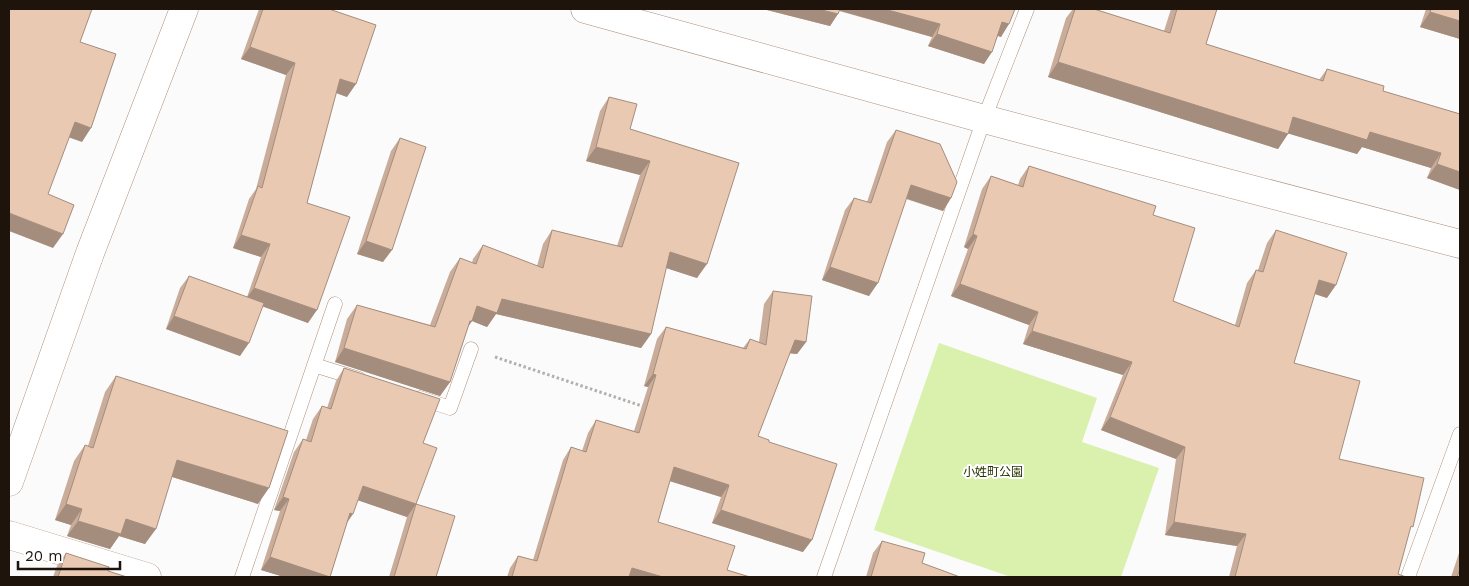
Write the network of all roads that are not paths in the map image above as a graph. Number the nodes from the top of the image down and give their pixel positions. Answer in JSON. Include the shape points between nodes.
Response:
{"nodes":[{"id":1,"x":184,"y":9,"type":"edge"},
{"id":2,"x":585,"y":9,"type":"edge"},
{"id":3,"x":1027,"y":9,"type":"edge"},
{"id":4,"x":984,"y":118,"type":"junction"},
{"id":5,"x":1460,"y":244,"type":"edge"},
{"id":6,"x":335,"y":304,"type":"dead end"},
{"id":7,"x":471,"y":349,"type":"road end"},
{"id":8,"x":314,"y":365,"type":"junction"},
{"id":9,"x":368,"y":382,"type":"edge"},
{"id":10,"x":405,"y":394,"type":"edge"},
{"id":11,"x":1460,"y":434,"type":"edge"},
{"id":12,"x":9,"y":482,"type":"edge"},
{"id":13,"x":9,"y":535,"type":"edge"},
{"id":14,"x":147,"y":577,"type":"edge"},
{"id":15,"x":242,"y":577,"type":"edge"},
{"id":16,"x":824,"y":577,"type":"edge"},
{"id":17,"x":1408,"y":577,"type":"edge"}],
"edges":[{"from":1,"to":12,"type":"street","via":[[90,253]]},
{"from":2,"to":4,"type":"street"},
{"from":3,"to":4,"type":"lane"},
{"from":4,"to":5,"type":"street"},
{"from":4,"to":16,"type":"lane"},
{"from":6,"to":8,"type":"lane"},
{"from":7,"to":10,"type":"lane","via":[[450,408]]},
{"from":8,"to":9,"type":"lane"},
{"from":8,"to":15,"type":"lane"},
{"from":11,"to":17,"type":"lane"},
{"from":13,"to":14,"type":"street"}]}
